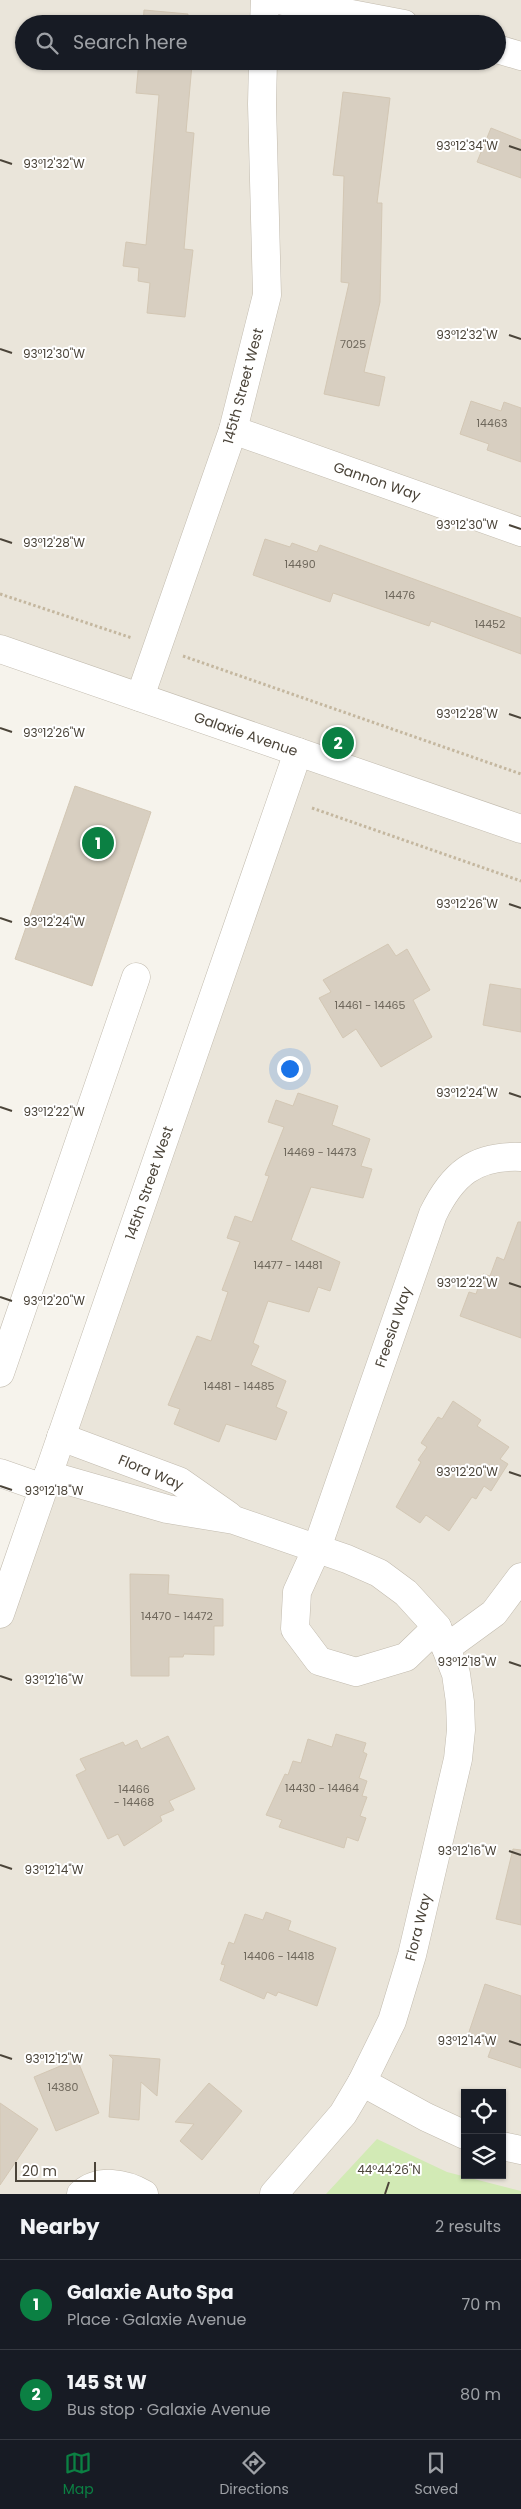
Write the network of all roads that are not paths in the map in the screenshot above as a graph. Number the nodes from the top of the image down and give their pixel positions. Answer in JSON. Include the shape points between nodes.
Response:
{"nodes":[{"id":1,"x":265,"y":0,"type":"edge"},
{"id":2,"x":278,"y":0,"type":"edge"},
{"id":3,"x":264,"y":15,"type":"edge"},
{"id":4,"x":357,"y":15,"type":"edge"},
{"id":5,"x":506,"y":52,"type":"edge"},
{"id":6,"x":521,"y":56,"type":"edge"},
{"id":7,"x":263,"y":70,"type":"edge"},
{"id":8,"x":233,"y":430,"type":"junction"},
{"id":9,"x":521,"y":532,"type":"edge"},
{"id":10,"x":0,"y":649,"type":"edge"},
{"id":11,"x":140,"y":697,"type":"junction"},
{"id":12,"x":298,"y":752,"type":"junction"},
{"id":13,"x":521,"y":829,"type":"edge"},
{"id":14,"x":136,"y":977,"type":"dead end"},
{"id":15,"x":521,"y":1157,"type":"edge"},
{"id":16,"x":0,"y":1374,"type":"edge"},
{"id":17,"x":61,"y":1437,"type":"junction"},
{"id":18,"x":0,"y":1474,"type":"edge"},
{"id":19,"x":45,"y":1481,"type":"junction"},
{"id":20,"x":234,"y":1520,"type":"junction"},
{"id":21,"x":317,"y":1548,"type":"junction"},
{"id":22,"x":521,"y":1577,"type":"edge"},
{"id":23,"x":0,"y":1614,"type":"edge"},
{"id":24,"x":441,"y":1638,"type":"junction"},
{"id":25,"x":362,"y":2082,"type":"junction"},
{"id":26,"x":463,"y":2134,"type":"edge"},
{"id":27,"x":506,"y":2147,"type":"edge"},
{"id":28,"x":521,"y":2150,"type":"edge"},
{"id":29,"x":81,"y":2194,"type":"edge"},
{"id":30,"x":144,"y":2194,"type":"edge"},
{"id":31,"x":274,"y":2194,"type":"edge"}],
"edges":[{"from":1,"to":3,"type":"street"},
{"from":2,"to":4,"type":"street"},
{"from":5,"to":6,"type":"street"},
{"from":7,"to":8,"type":"street","name":"145th Street West","via":[[267,295]]},
{"from":8,"to":9,"type":"street","name":"Gannon Way"},
{"from":8,"to":11,"type":"street","name":"145th Street West"},
{"from":10,"to":11,"type":"street","name":"Galaxie Avenue"},
{"from":11,"to":12,"type":"street","name":"Galaxie Avenue"},
{"from":12,"to":13,"type":"street","name":"Galaxie Avenue"},
{"from":12,"to":17,"type":"street","name":"145th Street West"},
{"from":14,"to":16,"type":"street"},
{"from":15,"to":21,"type":"street","name":"Freesia Way","via":[[493,1158],[462,1172],[440,1199]]},
{"from":17,"to":19,"type":"street","name":"145th Street West"},
{"from":17,"to":20,"type":"street","name":"Flora Way","via":[[179,1481]]},
{"from":18,"to":19,"type":"street","name":"Flora Way"},
{"from":19,"to":20,"type":"street","name":"Flora Way","via":[[167,1509]]},
{"from":19,"to":23,"type":"street","name":"145th Street West"},
{"from":20,"to":21,"type":"street","name":"Flora Way"},
{"from":21,"to":24,"type":"street","name":"Flora Way","via":[[379,1573],[406,1593]]},
{"from":21,"to":24,"type":"street","via":[[297,1592],[295,1629],[319,1661],[356,1672],[406,1657]]},
{"from":22,"to":24,"type":"street","via":[[494,1613]]},
{"from":24,"to":25,"type":"street","name":"Flora Way","via":[[456,1674],[460,1702],[458,1759],[412,1955],[392,2020]]},
{"from":25,"to":26,"type":"street"},
{"from":25,"to":31,"type":"street","name":"Flora Way","via":[[343,2114]]},
{"from":27,"to":28,"type":"street"},
{"from":29,"to":30,"type":"street","via":[[108,2183],[133,2188]]}]}
